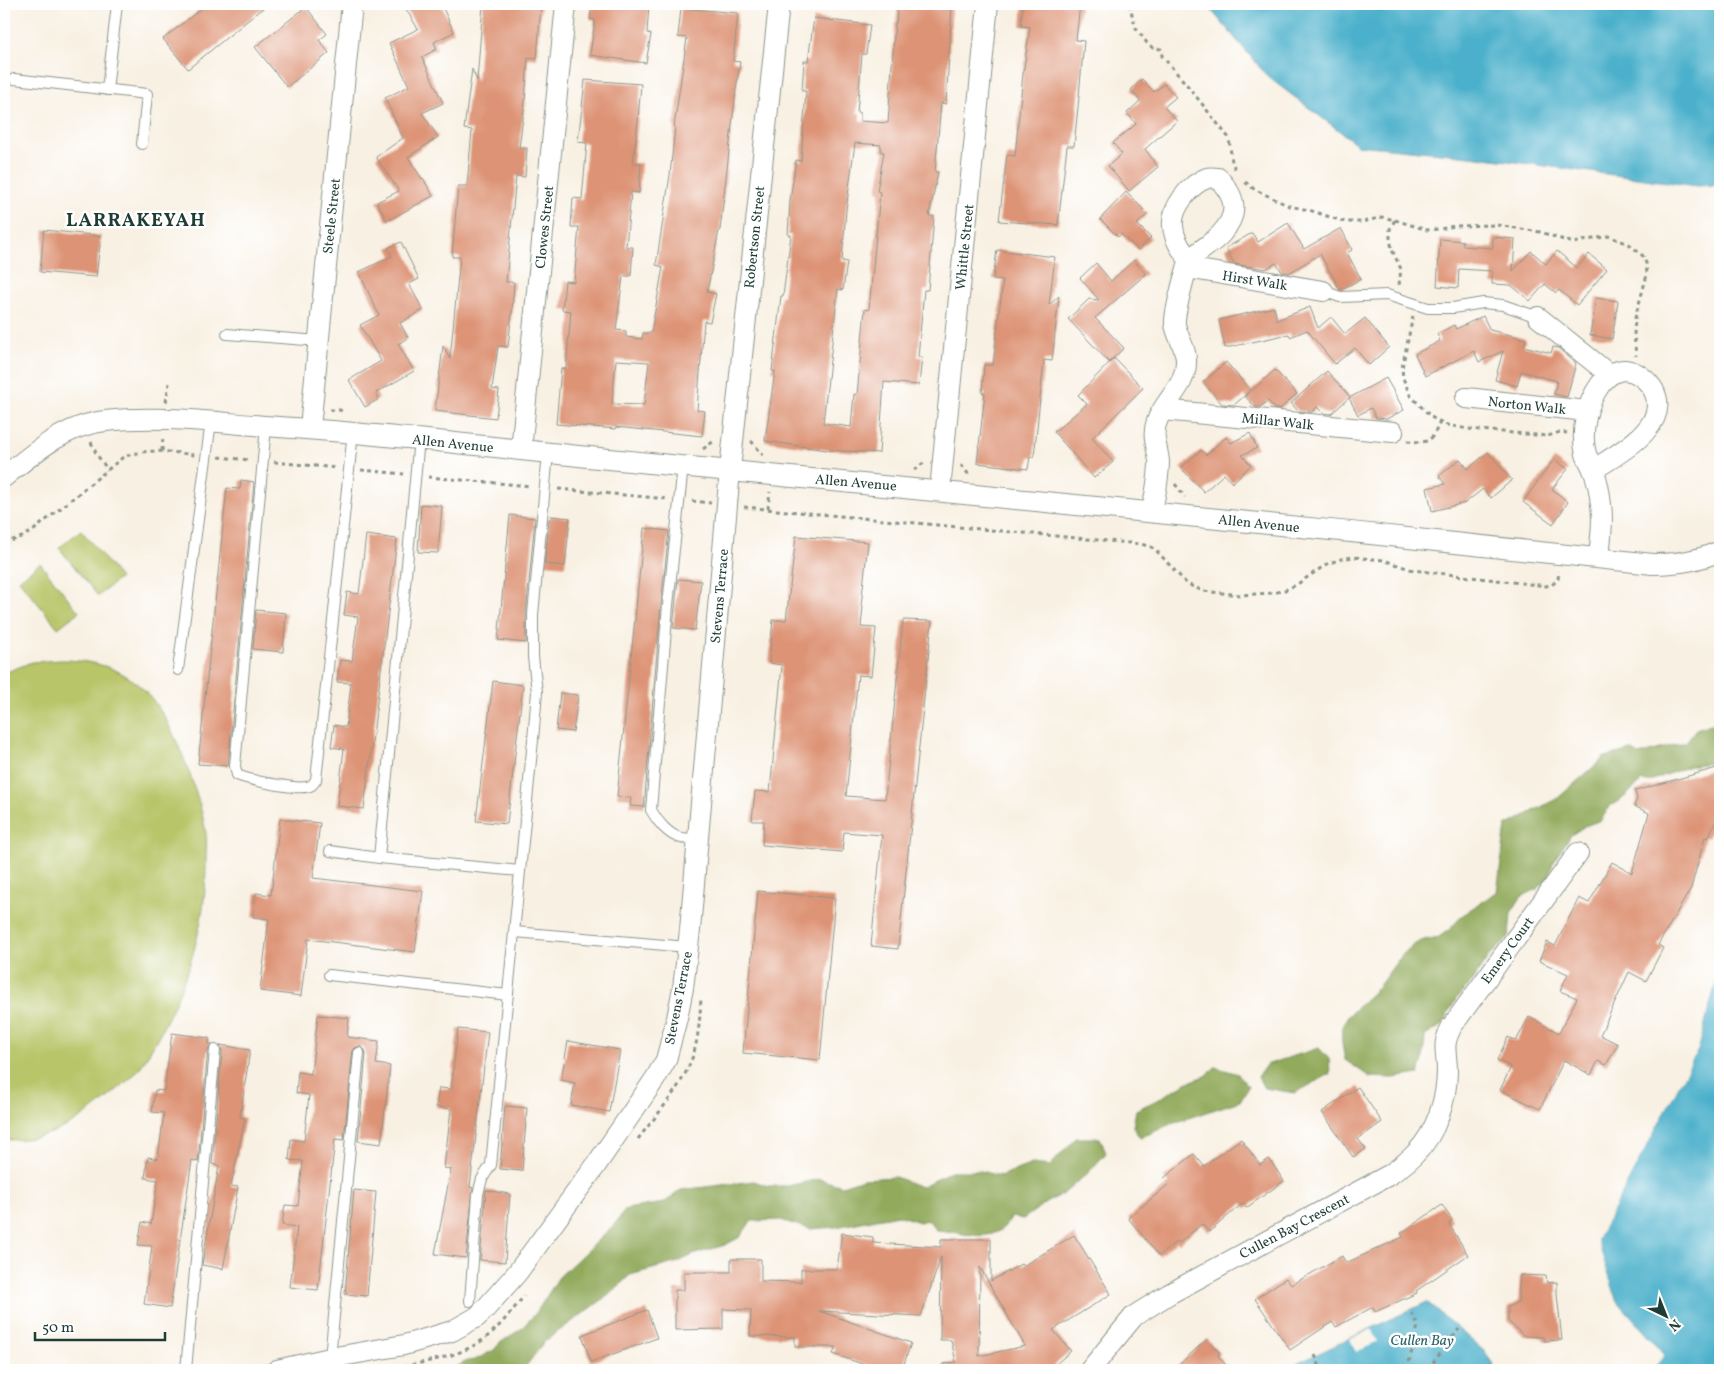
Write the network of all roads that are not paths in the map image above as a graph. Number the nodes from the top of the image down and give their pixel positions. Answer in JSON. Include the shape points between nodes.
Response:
{"nodes":[{"id":1,"x":117,"y":4,"type":"edge"},
{"id":2,"x":352,"y":4,"type":"edge"},
{"id":3,"x":566,"y":4,"type":"edge"},
{"id":4,"x":779,"y":4,"type":"edge"},
{"id":5,"x":988,"y":4,"type":"edge"},
{"id":6,"x":14,"y":79,"type":"dead end"},
{"id":7,"x":107,"y":90,"type":"junction"},
{"id":8,"x":142,"y":144,"type":"dead end"},
{"id":9,"x":1323,"y":291,"type":"joint"},
{"id":10,"x":1538,"y":316,"type":"joint"},
{"id":11,"x":227,"y":334,"type":"dead end"},
{"id":12,"x":318,"y":341,"type":"junction"},
{"id":13,"x":1610,"y":375,"type":"junction"},
{"id":14,"x":1466,"y":398,"type":"dead end"},
{"id":15,"x":1163,"y":410,"type":"junction"},
{"id":16,"x":1587,"y":411,"type":"junction"},
{"id":17,"x":211,"y":421,"type":"junction"},
{"id":18,"x":266,"y":426,"type":"junction"},
{"id":19,"x":310,"y":428,"type":"junction"},
{"id":20,"x":353,"y":432,"type":"junction"},
{"id":21,"x":1393,"y":432,"type":"dead end"},
{"id":22,"x":419,"y":439,"type":"junction"},
{"id":23,"x":521,"y":450,"type":"junction"},
{"id":24,"x":548,"y":453,"type":"junction"},
{"id":25,"x":683,"y":466,"type":"junction"},
{"id":26,"x":730,"y":470,"type":"junction"},
{"id":27,"x":1593,"y":470,"type":"junction"},
{"id":28,"x":4,"y":477,"type":"edge"},
{"id":29,"x":940,"y":490,"type":"junction"},
{"id":30,"x":1152,"y":511,"type":"junction"},
{"id":31,"x":1720,"y":551,"type":"edge"},
{"id":32,"x":1599,"y":558,"type":"junction"},
{"id":33,"x":178,"y":670,"type":"dead end"},
{"id":34,"x":698,"y":838,"type":"junction"},
{"id":35,"x":330,"y":852,"type":"dead end"},
{"id":36,"x":1578,"y":853,"type":"dead end"},
{"id":37,"x":380,"y":858,"type":"junction"},
{"id":38,"x":520,"y":872,"type":"junction"},
{"id":39,"x":515,"y":932,"type":"junction"},
{"id":40,"x":688,"y":948,"type":"junction"},
{"id":41,"x":329,"y":975,"type":"dead end"},
{"id":42,"x":508,"y":996,"type":"junction"},
{"id":43,"x":215,"y":1050,"type":"dead end"},
{"id":44,"x":1444,"y":1051,"type":"joint"},
{"id":45,"x":359,"y":1053,"type":"dead end"},
{"id":46,"x":470,"y":1301,"type":"dead end"},
{"id":47,"x":330,"y":1358,"type":"junction"},
{"id":48,"x":186,"y":1370,"type":"edge"},
{"id":49,"x":277,"y":1370,"type":"edge"},
{"id":50,"x":1090,"y":1370,"type":"edge"}],
"edges":[{"from":1,"to":7,"type":"lane"},
{"from":2,"to":12,"type":"street","name":"Steele Street"},
{"from":3,"to":23,"type":"street","name":"Clowes Street"},
{"from":4,"to":26,"type":"street","name":"Robertson Street"},
{"from":5,"to":29,"type":"street","name":"Whittle Street"},
{"from":6,"to":7,"type":"lane"},
{"from":7,"to":8,"type":"lane","via":[[147,94]]},
{"from":9,"to":10,"type":"lane","via":[[1340,297],[1387,295],[1428,308],[1483,303],[1502,305]]},
{"from":9,"to":15,"type":"street","name":"Hirst Walk","via":[[1189,264],[1175,318],[1185,350],[1185,372],[1182,383]]},
{"from":10,"to":13,"type":"street"},
{"from":11,"to":12,"type":"lane"},
{"from":12,"to":19,"type":"street","name":"Steele Street"},
{"from":13,"to":16,"type":"street","via":[[1591,399]]},
{"from":13,"to":27,"type":"street","via":[[1625,370],[1641,377],[1655,393],[1656,411],[1641,436]]},
{"from":14,"to":16,"type":"street","name":"Norton Walk"},
{"from":15,"to":21,"type":"street","name":"Millar Walk"},
{"from":15,"to":30,"type":"street","via":[[1154,435],[1159,463]]},
{"from":16,"to":27,"type":"street","via":[[1586,454]]},
{"from":17,"to":18,"type":"street","name":"Allen Avenue"},
{"from":17,"to":28,"type":"street","name":"Allen Avenue","via":[[128,420],[85,424],[44,447]]},
{"from":17,"to":33,"type":"lane"},
{"from":18,"to":19,"type":"street","name":"Allen Avenue"},
{"from":18,"to":20,"type":"lane","via":[[235,766],[237,775],[250,780],[301,787],[310,786],[316,780]]},
{"from":19,"to":20,"type":"street","name":"Allen Avenue"},
{"from":20,"to":22,"type":"street","name":"Allen Avenue"},
{"from":22,"to":23,"type":"street","name":"Allen Avenue"},
{"from":22,"to":37,"type":"lane"},
{"from":23,"to":24,"type":"street","name":"Allen Avenue"},
{"from":24,"to":25,"type":"street","name":"Allen Avenue"},
{"from":24,"to":38,"type":"lane","via":[[533,615],[537,692]]},
{"from":25,"to":26,"type":"street","name":"Allen Avenue"},
{"from":25,"to":34,"type":"lane","via":[[651,810],[660,824],[673,834],[681,838]]},
{"from":26,"to":29,"type":"street","name":"Allen Avenue"},
{"from":26,"to":34,"type":"street","name":"Stevens Terrace"},
{"from":27,"to":32,"type":"street","via":[[1602,508]]},
{"from":29,"to":30,"type":"street","name":"Allen Avenue"},
{"from":30,"to":32,"type":"street","name":"Allen Avenue"},
{"from":31,"to":32,"type":"street","name":"Allen Avenue","via":[[1679,564]]},
{"from":34,"to":40,"type":"street","name":"Stevens Terrace"},
{"from":35,"to":37,"type":"lane"},
{"from":36,"to":44,"type":"street","name":"Emery Court","via":[[1452,1026]]},
{"from":37,"to":38,"type":"lane"},
{"from":38,"to":39,"type":"lane"},
{"from":39,"to":40,"type":"lane"},
{"from":39,"to":42,"type":"lane"},
{"from":40,"to":47,"type":"street","name":"Stevens Terrace","via":[[677,1018],[666,1060],[594,1168],[498,1295],[477,1317],[452,1331],[404,1345]]},
{"from":41,"to":42,"type":"lane"},
{"from":42,"to":46,"type":"lane","via":[[491,1165],[478,1194]]},
{"from":43,"to":48,"type":"lane"},
{"from":44,"to":50,"type":"street","name":"Cullen Bay Crescent","via":[[1447,1081],[1438,1118],[1424,1143],[1408,1161],[1389,1175],[1143,1310],[1134,1316]]},
{"from":45,"to":47,"type":"lane"},
{"from":47,"to":49,"type":"street","name":"Stevens Terrace"}]}
